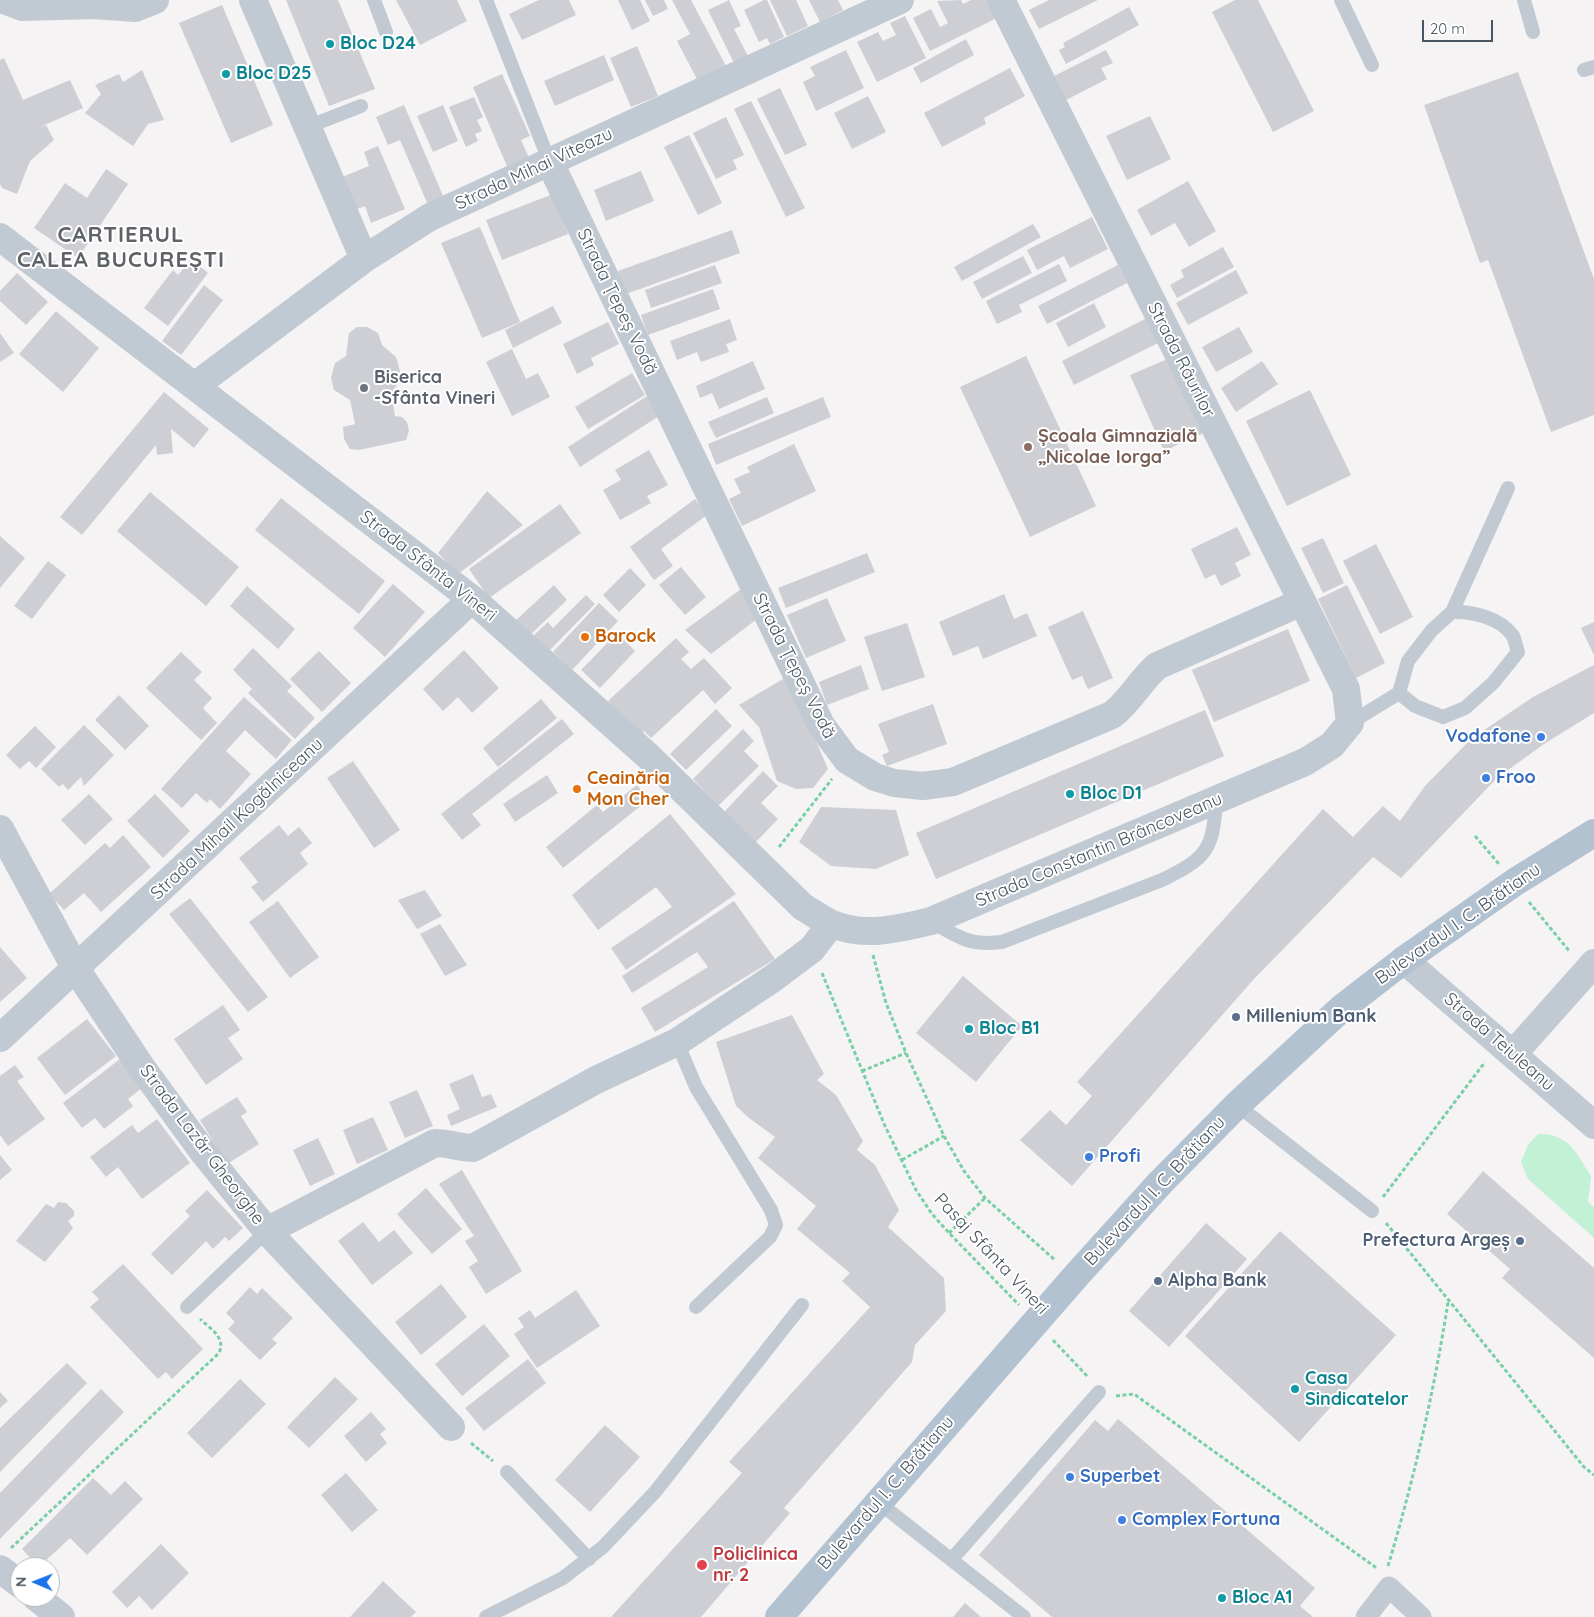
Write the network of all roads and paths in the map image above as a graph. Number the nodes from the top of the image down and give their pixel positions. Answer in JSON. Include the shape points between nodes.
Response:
{"nodes":[{"id":1,"x":4,"y":0,"type":"edge"},
{"id":2,"x":155,"y":0,"type":"edge"},
{"id":3,"x":253,"y":0,"type":"edge"},
{"id":4,"x":374,"y":0,"type":"edge"},
{"id":5,"x":486,"y":0,"type":"edge"},
{"id":6,"x":900,"y":0,"type":"edge"},
{"id":7,"x":1001,"y":0,"type":"edge"},
{"id":8,"x":1341,"y":0,"type":"edge"},
{"id":9,"x":1524,"y":0,"type":"edge"},
{"id":10,"x":94,"y":2,"type":"edge"},
{"id":11,"x":386,"y":32,"type":"dead end"},
{"id":12,"x":1533,"y":32,"type":"dead end"},
{"id":13,"x":1372,"y":65,"type":"dead end"},
{"id":14,"x":361,"y":106,"type":"dead end"},
{"id":15,"x":307,"y":127,"type":"junction"},
{"id":16,"x":550,"y":163,"type":"junction"},
{"id":17,"x":0,"y":237,"type":"edge"},
{"id":18,"x":364,"y":259,"type":"junction"},
{"id":19,"x":196,"y":385,"type":"junction"},
{"id":20,"x":1508,"y":488,"type":"dead end"},
{"id":21,"x":472,"y":599,"type":"junction"},
{"id":22,"x":1302,"y":602,"type":"junction"},
{"id":23,"x":1452,"y":612,"type":"junction"},
{"id":24,"x":1400,"y":693,"type":"junction"},
{"id":25,"x":1350,"y":723,"type":"junction"},
{"id":26,"x":847,"y":760,"type":"junction"},
{"id":27,"x":1216,"y":800,"type":"junction"},
{"id":28,"x":0,"y":828,"type":"edge"},
{"id":29,"x":1594,"y":834,"type":"edge"},
{"id":30,"x":763,"y":867,"type":"junction"},
{"id":31,"x":931,"y":921,"type":"junction"},
{"id":32,"x":831,"y":924,"type":"junction"},
{"id":33,"x":868,"y":932,"type":"junction"},
{"id":34,"x":812,"y":949,"type":"junction"},
{"id":35,"x":1404,"y":960,"type":"junction"},
{"id":36,"x":76,"y":969,"type":"junction"},
{"id":37,"x":1591,"y":971,"type":"edge"},
{"id":38,"x":0,"y":1038,"type":"edge"},
{"id":39,"x":677,"y":1042,"type":"junction"},
{"id":40,"x":1507,"y":1049,"type":"junction"},
{"id":41,"x":906,"y":1053,"type":"junction"},
{"id":42,"x":862,"y":1071,"type":"junction"},
{"id":43,"x":1237,"y":1105,"type":"junction"},
{"id":44,"x":1594,"y":1125,"type":"edge"},
{"id":45,"x":944,"y":1136,"type":"junction"},
{"id":46,"x":902,"y":1160,"type":"junction"},
{"id":47,"x":984,"y":1198,"type":"junction"},
{"id":48,"x":1372,"y":1211,"type":"junction"},
{"id":49,"x":267,"y":1231,"type":"junction"},
{"id":50,"x":949,"y":1233,"type":"junction"},
{"id":51,"x":1075,"y":1278,"type":"junction"},
{"id":52,"x":1448,"y":1302,"type":"junction"},
{"id":53,"x":802,"y":1305,"type":"dead end"},
{"id":54,"x":187,"y":1307,"type":"joint"},
{"id":55,"x":696,"y":1307,"type":"dead end"},
{"id":56,"x":1035,"y":1322,"type":"junction"},
{"id":57,"x":1099,"y":1392,"type":"junction"},
{"id":58,"x":451,"y":1427,"type":"joint"},
{"id":59,"x":507,"y":1472,"type":"joint"},
{"id":60,"x":1594,"y":1475,"type":"edge"},
{"id":61,"x":878,"y":1502,"type":"junction"},
{"id":62,"x":589,"y":1559,"type":"junction"},
{"id":63,"x":952,"y":1559,"type":"junction"},
{"id":64,"x":4,"y":1560,"type":"edge"},
{"id":65,"x":48,"y":1607,"type":"edge"},
{"id":66,"x":61,"y":1617,"type":"edge"},
{"id":67,"x":486,"y":1617,"type":"edge"},
{"id":68,"x":779,"y":1617,"type":"edge"},
{"id":69,"x":1024,"y":1617,"type":"edge"},
{"id":70,"x":1366,"y":1617,"type":"edge"},
{"id":71,"x":1421,"y":1617,"type":"edge"}],
"edges":[{"from":1,"to":10,"type":"street","via":[[22,7]]},
{"from":2,"to":10,"type":"street","via":[[135,8]]},
{"from":3,"to":15,"type":"street"},
{"from":4,"to":11,"type":"lane"},
{"from":5,"to":16,"type":"lane"},
{"from":6,"to":16,"type":"street","name":"Strada Mihai Viteazu"},
{"from":7,"to":22,"type":"street","name":"Strada Râurilor"},
{"from":8,"to":13,"type":"lane"},
{"from":9,"to":12,"type":"lane"},
{"from":14,"to":15,"type":"lane"},
{"from":15,"to":18,"type":"street"},
{"from":16,"to":18,"type":"street","name":"Strada Mihai Viteazu","via":[[430,217]]},
{"from":16,"to":26,"type":"street","name":"Strada Țepeș Vodă","via":[[821,725]]},
{"from":17,"to":19,"type":"street","name":"Strada Sfânta Vineri"},
{"from":18,"to":19,"type":"street","name":"Strada Mihai Viteazu"},
{"from":19,"to":21,"type":"street","name":"Strada Sfânta Vineri"},
{"from":20,"to":23,"type":"lane"},
{"from":21,"to":30,"type":"street","name":"Strada Sfânta Vineri","via":[[648,756]]},
{"from":21,"to":36,"type":"street","name":"Strada Mihail Kogălniceanu"},
{"from":22,"to":25,"type":"street","name":"Strada Râurilor","via":[[1346,690]]},
{"from":22,"to":26,"type":"street","name":"Strada Țepeș Vodă","via":[[1158,666],[1146,676],[1126,704],[1112,715],[953,782],[923,786],[894,783],[875,777]]},
{"from":23,"to":24,"type":"lane","via":[[1432,630],[1408,661]]},
{"from":23,"to":24,"type":"lane","via":[[1471,611],[1494,620],[1513,636],[1518,652],[1493,683],[1465,708],[1443,716],[1415,706]]},
{"from":24,"to":25,"type":"lane"},
{"from":25,"to":27,"type":"street","name":"Strada Constantin Brâncoveanu","via":[[1332,745],[1305,762]]},
{"from":26,"to":30,"type":"path"},
{"from":27,"to":31,"type":"street","name":"Strada Constantin Brâncoveanu"},
{"from":27,"to":31,"type":"lane","via":[[1214,831],[1205,853],[1187,868],[1162,880],[1002,942],[982,944],[966,940]]},
{"from":28,"to":36,"type":"street","name":"Strada Lazăr Gheorghe"},
{"from":29,"to":35,"type":"main road","name":"Bulevardul I. C. Brătianu","via":[[1515,882]]},
{"from":30,"to":32,"type":"street","name":"Strada Sfânta Vineri","via":[[803,907]]},
{"from":31,"to":33,"type":"street","name":"Strada Constantin Brâncoveanu","via":[[894,930]]},
{"from":32,"to":33,"type":"street","name":"Strada Constantin Brâncoveanu"},
{"from":32,"to":34,"type":"street"},
{"from":33,"to":41,"type":"path","name":"Pasaj Sfânta Vineri","via":[[886,1003]]},
{"from":34,"to":39,"type":"street"},
{"from":34,"to":42,"type":"path","name":"Pasaj Sfânta Vineri"},
{"from":35,"to":40,"type":"street","name":"Strada Teiuleanu"},
{"from":35,"to":43,"type":"main road","name":"Bulevardul I. C. Brătianu","via":[[1342,1008]]},
{"from":36,"to":38,"type":"street","name":"Strada Mihail Kogălniceanu"},
{"from":36,"to":49,"type":"street","name":"Strada Lazăr Gheorghe","via":[[204,1153]]},
{"from":37,"to":40,"type":"street"},
{"from":39,"to":49,"type":"street","via":[[596,1080],[473,1148],[436,1143]]},
{"from":39,"to":55,"type":"lane","via":[[696,1087],[771,1210],[776,1225],[770,1237]]},
{"from":40,"to":44,"type":"street","name":"Strada Teiuleanu"},
{"from":40,"to":48,"type":"path"},
{"from":41,"to":42,"type":"path"},
{"from":41,"to":45,"type":"path","name":"Pasaj Sfânta Vineri"},
{"from":42,"to":46,"type":"path","name":"Pasaj Sfânta Vineri"},
{"from":43,"to":48,"type":"lane"},
{"from":43,"to":51,"type":"main road","name":"Bulevardul I. C. Brătianu","via":[[1160,1183]]},
{"from":45,"to":46,"type":"path"},
{"from":45,"to":47,"type":"path","name":"Pasaj Sfânta Vineri"},
{"from":46,"to":50,"type":"path","name":"Pasaj Sfânta Vineri","via":[[926,1206]]},
{"from":47,"to":50,"type":"path"},
{"from":47,"to":51,"type":"path","name":"Pasaj Sfânta Vineri"},
{"from":48,"to":52,"type":"path","via":[[1384,1221]]},
{"from":49,"to":54,"type":"lane"},
{"from":49,"to":58,"type":"street","name":"Strada Lazăr Gheorghe"},
{"from":50,"to":56,"type":"path","name":"Pasaj Sfânta Vineri"},
{"from":51,"to":56,"type":"main road","name":"Bulevardul I. C. Brătianu"},
{"from":52,"to":57,"type":"path","via":[[1431,1402],[1386,1574],[1134,1394],[1109,1396]]},
{"from":52,"to":60,"type":"path"},
{"from":53,"to":62,"type":"lane","via":[[655,1492]]},
{"from":54,"to":64,"type":"path","via":[[221,1339],[219,1353]]},
{"from":56,"to":57,"type":"path","name":"Pasaj Sfânta Vineri"},
{"from":56,"to":61,"type":"main road","name":"Bulevardul I. C. Brătianu"},
{"from":57,"to":63,"type":"lane"},
{"from":58,"to":59,"type":"path"},
{"from":59,"to":62,"type":"lane"},
{"from":61,"to":63,"type":"lane"},
{"from":61,"to":68,"type":"main road","name":"Bulevardul I. C. Brătianu"},
{"from":62,"to":67,"type":"lane","via":[[563,1578]]},
{"from":63,"to":69,"type":"lane"},
{"from":65,"to":66,"type":"street"},
{"from":70,"to":71,"type":"street","via":[[1389,1587]]}]}
